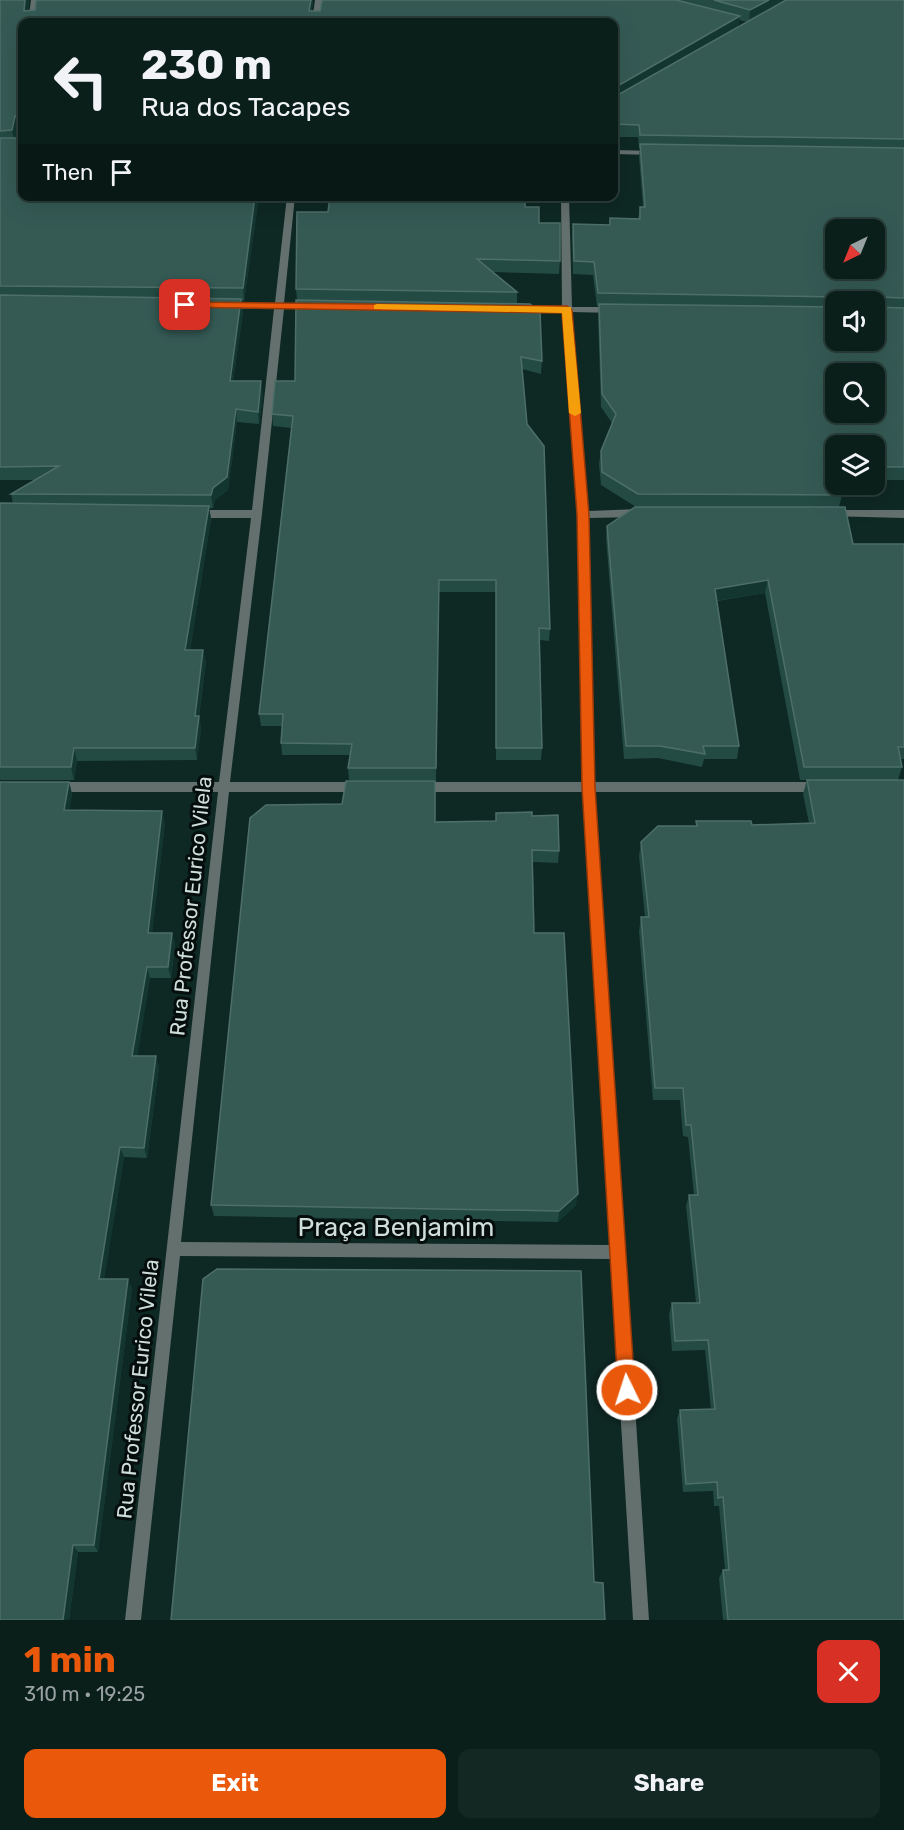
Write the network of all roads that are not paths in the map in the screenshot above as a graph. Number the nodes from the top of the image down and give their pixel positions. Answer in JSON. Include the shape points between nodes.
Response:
{"nodes":[{"id":1,"x":35,"y":0,"type":"edge"},
{"id":2,"x":319,"y":0,"type":"edge"},
{"id":3,"x":33,"y":18,"type":"edge"},
{"id":4,"x":317,"y":18,"type":"edge"},
{"id":5,"x":618,"y":152,"type":"edge"},
{"id":6,"x":660,"y":153,"type":"edge"},
{"id":7,"x":290,"y":201,"type":"edge"},
{"id":8,"x":565,"y":201,"type":"edge"},
{"id":9,"x":220,"y":305,"type":"edge"},
{"id":10,"x":278,"y":306,"type":"junction"},
{"id":11,"x":324,"y":307,"type":"edge"},
{"id":12,"x":509,"y":309,"type":"edge"},
{"id":13,"x":567,"y":310,"type":"junction"},
{"id":14,"x":625,"y":311,"type":"edge"},
{"id":15,"x":655,"y":513,"type":"edge"},
{"id":16,"x":187,"y":514,"type":"edge"},
{"id":17,"x":257,"y":514,"type":"junction"},
{"id":18,"x":821,"y":514,"type":"edge"},
{"id":19,"x":904,"y":514,"type":"edge"},
{"id":20,"x":583,"y":515,"type":"junction"},
{"id":21,"x":47,"y":787,"type":"edge"},
{"id":22,"x":224,"y":787,"type":"junction"},
{"id":23,"x":377,"y":787,"type":"edge"},
{"id":24,"x":412,"y":787,"type":"edge"},
{"id":25,"x":589,"y":787,"type":"junction"},
{"id":26,"x":834,"y":787,"type":"edge"},
{"id":27,"x":173,"y":1249,"type":"junction"},
{"id":28,"x":618,"y":1252,"type":"junction"},
{"id":29,"x":134,"y":1620,"type":"edge"},
{"id":30,"x":641,"y":1620,"type":"edge"}],
"edges":[{"from":1,"to":3,"type":"street"},
{"from":2,"to":4,"type":"street"},
{"from":5,"to":6,"type":"street"},
{"from":7,"to":10,"type":"street","name":"Rua Professor Eurico Vilela"},
{"from":8,"to":13,"type":"street"},
{"from":9,"to":10,"type":"street"},
{"from":10,"to":11,"type":"street"},
{"from":10,"to":17,"type":"street","name":"Rua Professor Eurico Vilela"},
{"from":12,"to":13,"type":"street"},
{"from":13,"to":14,"type":"street"},
{"from":13,"to":20,"type":"street"},
{"from":15,"to":20,"type":"street"},
{"from":16,"to":17,"type":"street"},
{"from":17,"to":22,"type":"street","name":"Rua Professor Eurico Vilela"},
{"from":18,"to":19,"type":"street"},
{"from":20,"to":25,"type":"street"},
{"from":21,"to":22,"type":"street"},
{"from":22,"to":23,"type":"street"},
{"from":22,"to":27,"type":"street","name":"Rua Professor Eurico Vilela"},
{"from":24,"to":25,"type":"street"},
{"from":25,"to":26,"type":"street"},
{"from":25,"to":28,"type":"street"},
{"from":27,"to":28,"type":"street","name":"Praça Benjamim"},
{"from":27,"to":29,"type":"street","name":"Rua Professor Eurico Vilela"},
{"from":28,"to":30,"type":"street"}]}
